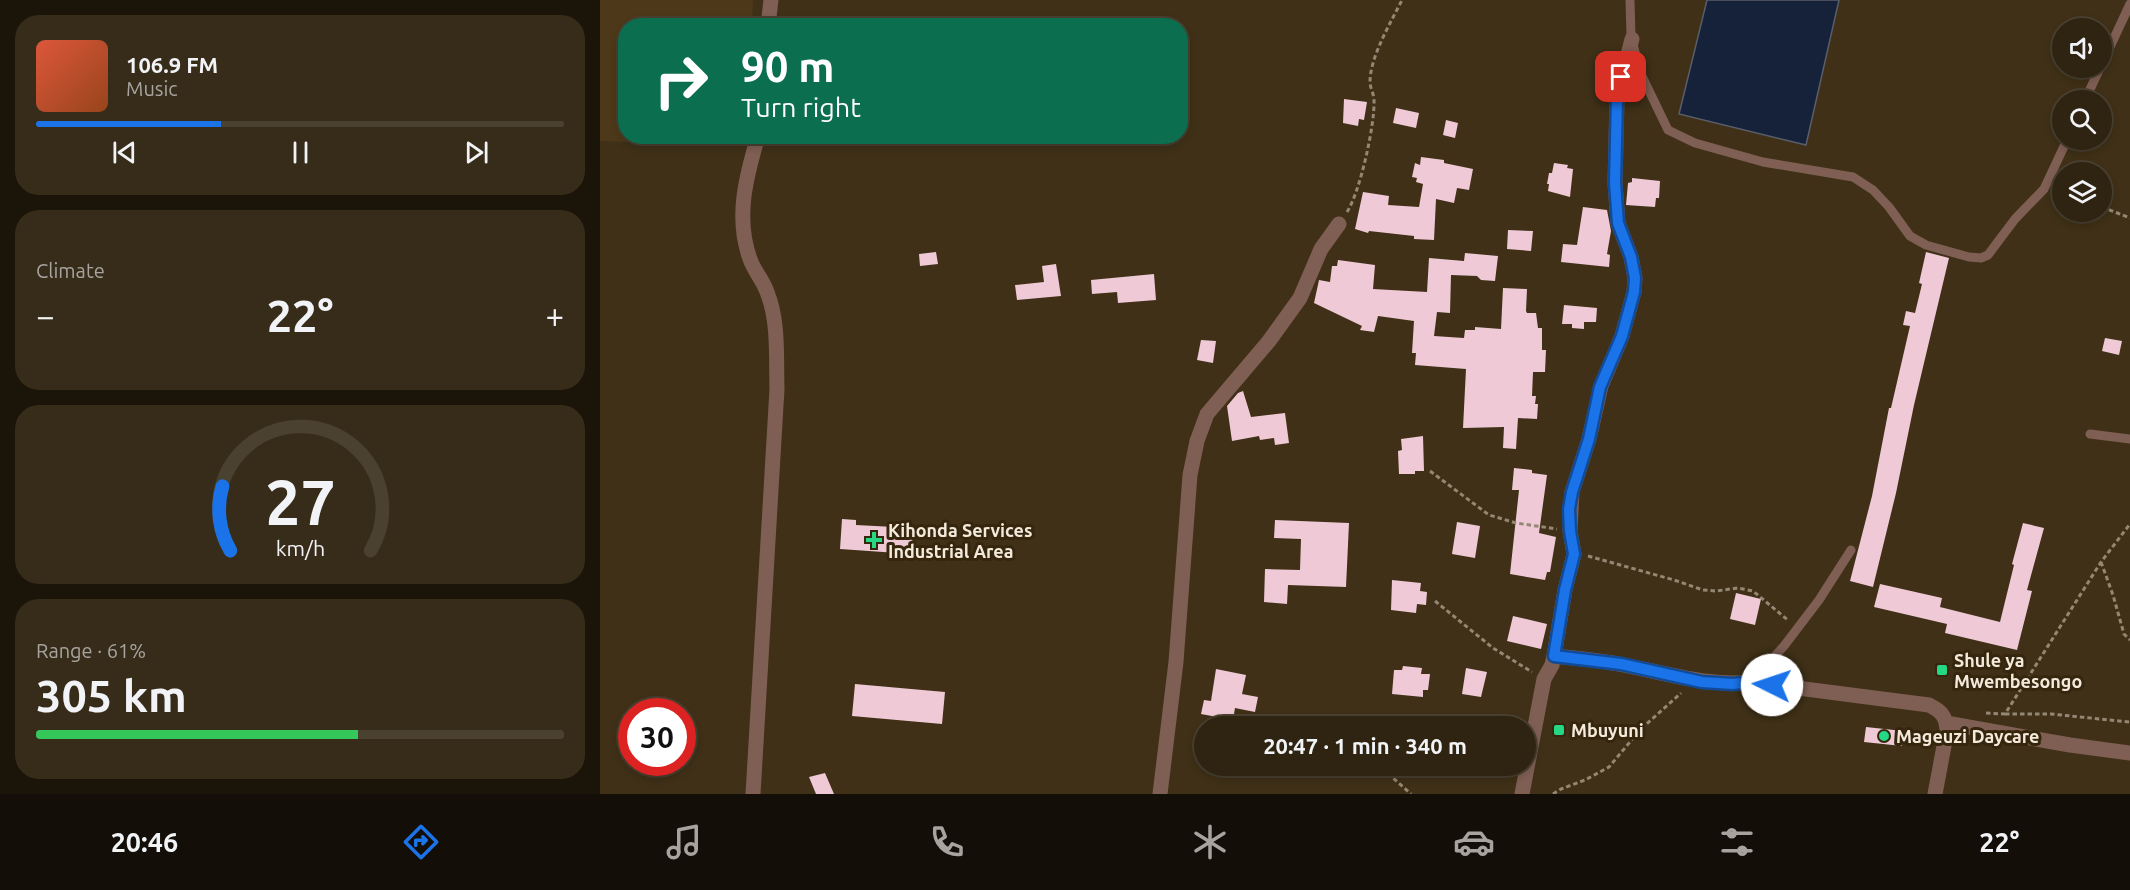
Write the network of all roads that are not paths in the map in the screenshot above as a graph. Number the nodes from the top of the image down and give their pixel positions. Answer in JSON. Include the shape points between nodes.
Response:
{"nodes":[{"id":1,"x":771,"y":0,"type":"edge"},
{"id":2,"x":1629,"y":0,"type":"edge"},
{"id":3,"x":2130,"y":4,"type":"edge"},
{"id":4,"x":769,"y":18,"type":"edge"},
{"id":5,"x":1632,"y":39,"type":"junction"},
{"id":6,"x":2112,"y":42,"type":"edge"},
{"id":7,"x":756,"y":144,"type":"edge"},
{"id":8,"x":2062,"y":150,"type":"edge"},
{"id":9,"x":1339,"y":224,"type":"road end"},
{"id":10,"x":2090,"y":434,"type":"dead end"},
{"id":11,"x":2130,"y":439,"type":"edge"},
{"id":12,"x":1851,"y":550,"type":"dead end"},
{"id":13,"x":1554,"y":656,"type":"junction"},
{"id":14,"x":1751,"y":682,"type":"junction"},
{"id":15,"x":1946,"y":723,"type":"junction"},
{"id":16,"x":2130,"y":753,"type":"edge"},
{"id":17,"x":753,"y":794,"type":"edge"},
{"id":18,"x":1160,"y":794,"type":"edge"},
{"id":19,"x":1522,"y":794,"type":"edge"},
{"id":20,"x":1935,"y":794,"type":"edge"}],
"edges":[{"from":1,"to":4,"type":"street"},
{"from":2,"to":5,"type":"lane"},
{"from":3,"to":6,"type":"lane"},
{"from":5,"to":8,"type":"lane","via":[[1640,72],[1668,130],[1695,143],[1763,162],[1853,177],[1882,198],[1915,240],[1969,257],[1985,257],[1992,251],[2044,189]]},
{"from":5,"to":13,"type":"street","via":[[1617,98],[1615,183],[1618,223],[1631,257],[1634,292],[1622,336],[1600,387],[1572,492],[1569,509],[1574,554]]},
{"from":7,"to":17,"type":"street","via":[[747,173],[742,219],[750,261],[768,292],[777,389]]},
{"from":9,"to":18,"type":"street","via":[[1321,249],[1300,298],[1207,414],[1197,441],[1190,475],[1176,662]]},
{"from":10,"to":11,"type":"lane"},
{"from":12,"to":14,"type":"lane","via":[[1819,600]]},
{"from":13,"to":14,"type":"street","via":[[1621,664],[1702,682]]},
{"from":13,"to":19,"type":"street","via":[[1544,679]]},
{"from":14,"to":15,"type":"street","via":[[1919,702],[1939,710]]},
{"from":15,"to":16,"type":"street"},
{"from":15,"to":20,"type":"street"}]}
